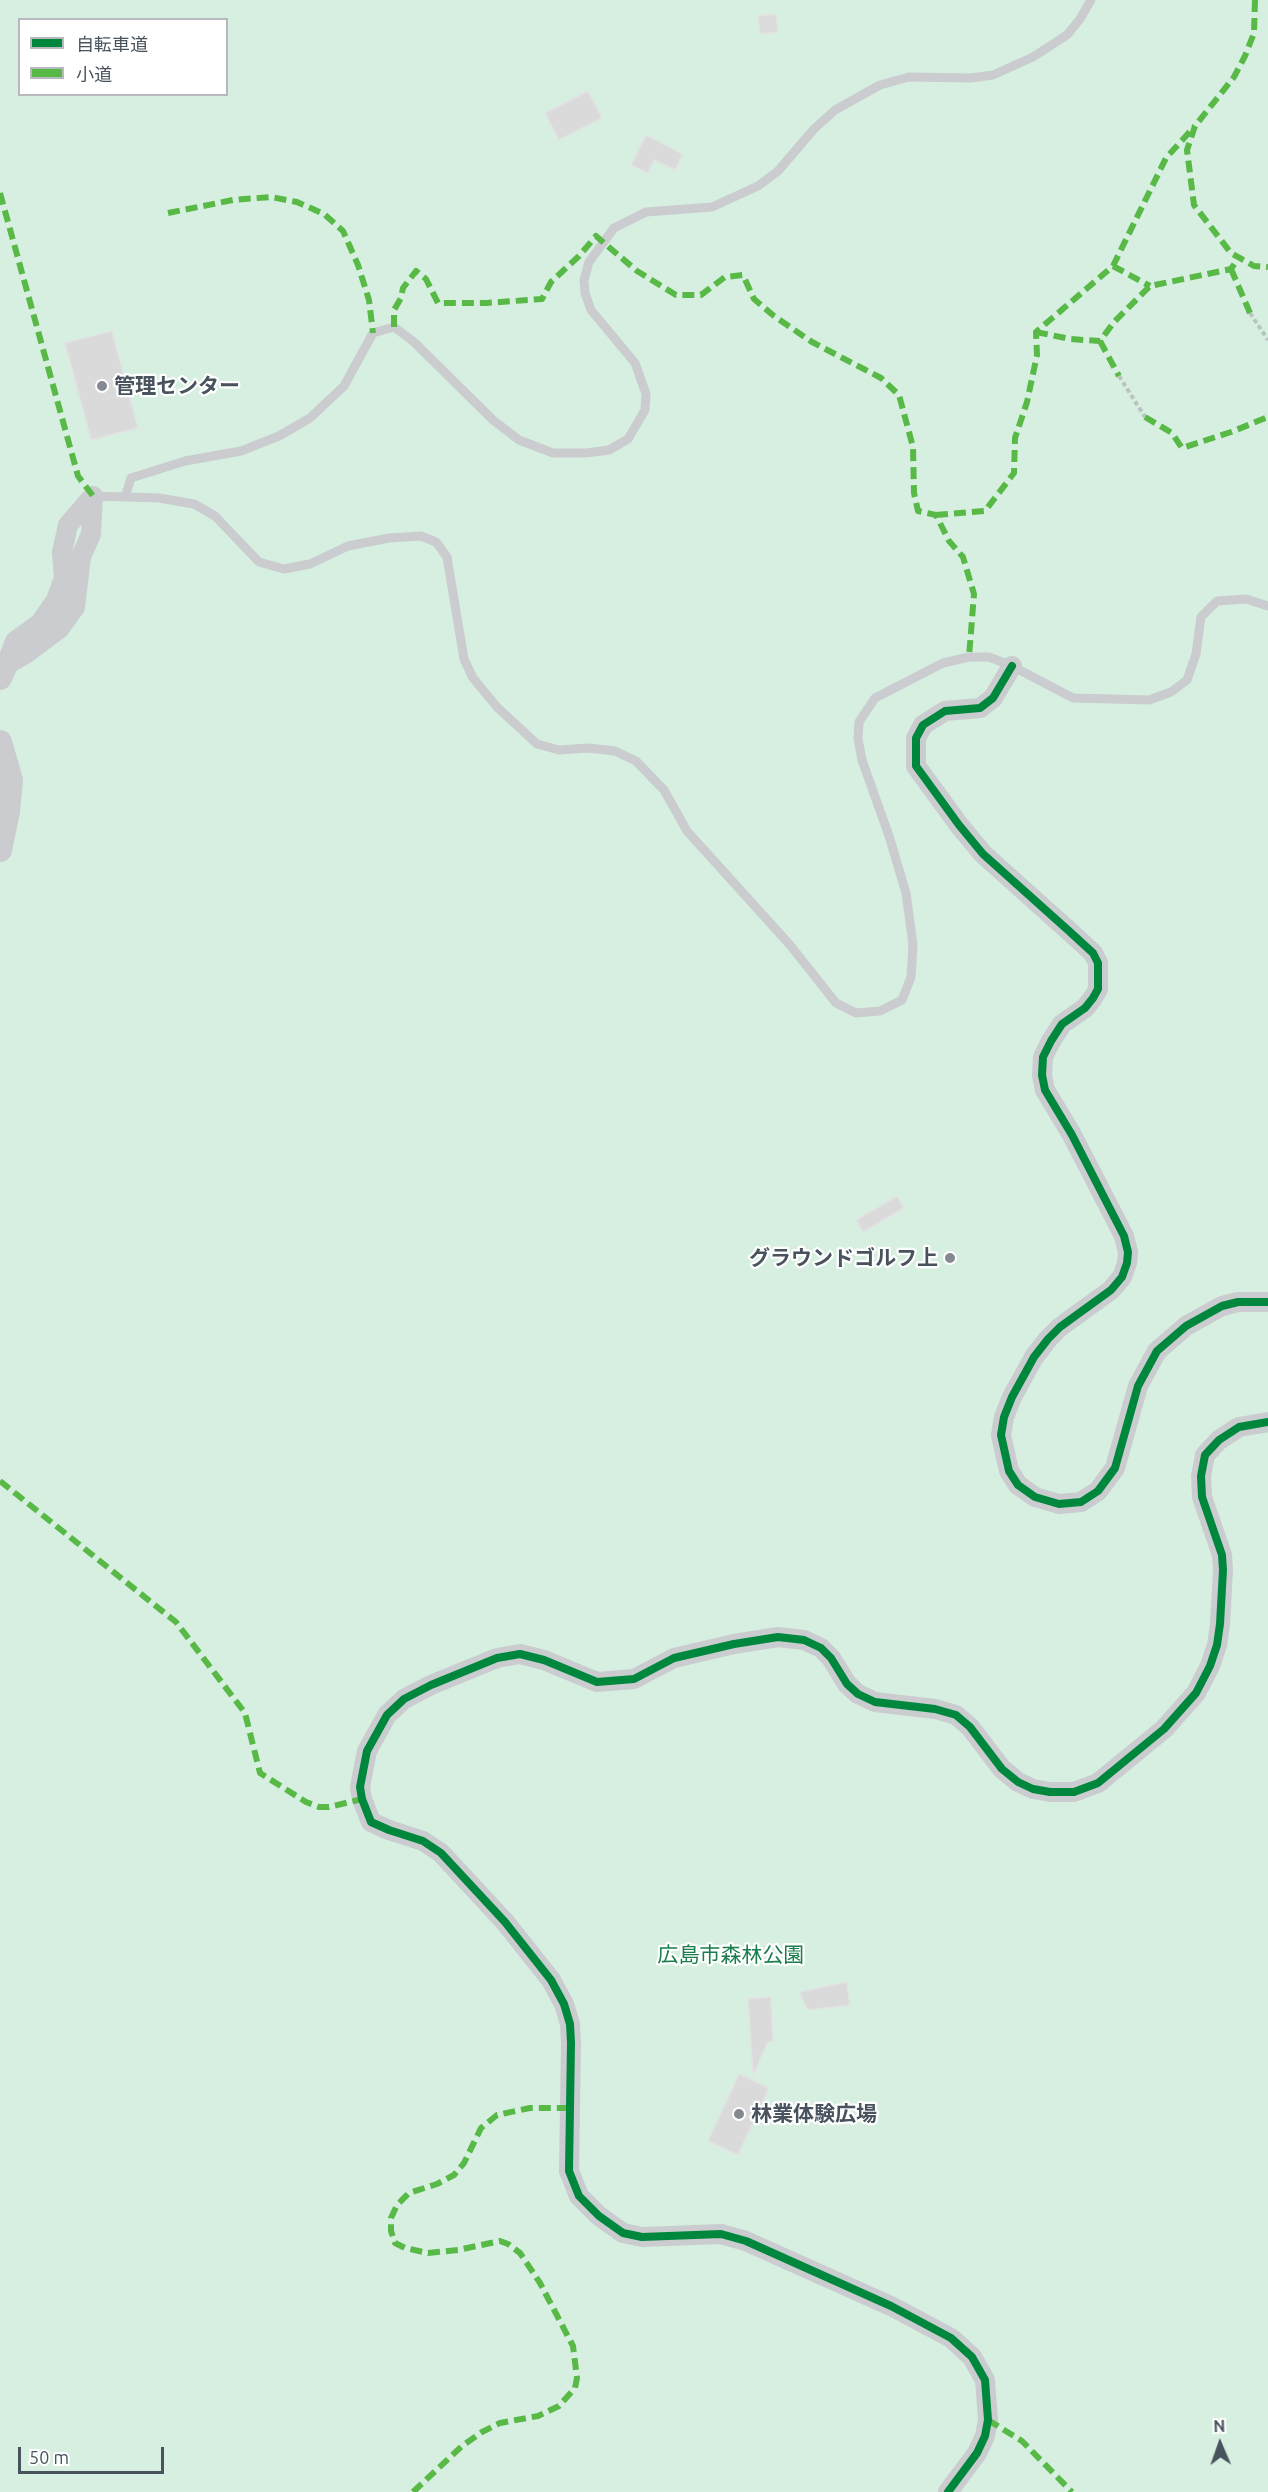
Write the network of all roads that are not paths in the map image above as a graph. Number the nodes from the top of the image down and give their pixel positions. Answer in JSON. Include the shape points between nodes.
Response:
{"nodes":[{"id":1,"x":1091,"y":0,"type":"edge"},
{"id":2,"x":93,"y":496,"type":"joint"},
{"id":3,"x":125,"y":497,"type":"junction"},
{"id":4,"x":1268,"y":606,"type":"edge"},
{"id":5,"x":1012,"y":666,"type":"junction"},
{"id":6,"x":3,"y":672,"type":"edge"},
{"id":7,"x":0,"y":742,"type":"edge"},
{"id":8,"x":0,"y":850,"type":"edge"},
{"id":9,"x":1268,"y":1302,"type":"edge"},
{"id":10,"x":1268,"y":1422,"type":"edge"},
{"id":11,"x":948,"y":2492,"type":"edge"}],
"edges":[{"from":1,"to":3,"type":"lane","via":[[1067,35],[1033,57],[993,75],[909,77],[880,85],[835,110],[778,171],[758,186],[712,207],[646,212],[614,228],[589,262],[585,293],[591,310],[634,363],[646,402],[628,439],[609,450],[553,453],[519,440],[394,327],[373,333],[345,386],[310,418],[241,451],[185,460],[131,478]]},
{"from":2,"to":3,"type":"lane"},
{"from":2,"to":6,"type":"street","via":[[68,525],[62,552],[64,578],[56,600],[40,623],[15,641]]},
{"from":3,"to":5,"type":"lane","via":[[194,504],[216,516],[259,562],[284,569],[310,564],[348,546],[389,538],[421,536],[436,542],[447,557],[464,659],[473,678],[497,706],[537,744],[559,750],[615,751],[636,761],[664,790],[687,831],[790,945],[836,1003],[856,1012],[880,1011],[902,1000],[911,977],[913,945],[906,893],[862,760],[859,722],[875,698],[943,663],[989,657]]},
{"from":4,"to":5,"type":"lane","via":[[1246,599],[1217,601],[1201,618],[1196,654],[1187,680],[1171,692],[1149,700],[1072,698]]},
{"from":5,"to":9,"type":"street","via":[[993,698],[980,708],[945,711],[923,724],[916,738],[916,766],[983,854],[1070,931],[1098,963],[1099,983],[1094,998],[1062,1024],[1043,1057],[1042,1075],[1045,1090],[1114,1215],[1128,1252],[1117,1284],[1048,1339],[1012,1397],[1001,1435],[1009,1471],[1018,1485],[1035,1497],[1059,1504],[1081,1502],[1098,1491],[1115,1468],[1138,1386],[1157,1351],[1186,1326],[1222,1306]]},
{"from":7,"to":8,"type":"street","via":[[11,780]]},
{"from":10,"to":11,"type":"street","via":[[1239,1427],[1205,1455],[1202,1497],[1222,1555],[1223,1570],[1220,1624],[1210,1666],[1196,1693],[1164,1729],[1098,1784],[1074,1792],[1033,1789],[1002,1769],[956,1715],[875,1702],[847,1684],[821,1648],[804,1640],[778,1637],[674,1658],[634,1680],[597,1682],[520,1654],[497,1658],[404,1699],[387,1715],[367,1751],[360,1787],[371,1822],[423,1841],[441,1853],[505,1922],[551,1980],[564,2004],[571,2043],[570,2171],[579,2196],[623,2233],[642,2237],[721,2234],[746,2241],[902,2311],[951,2338],[972,2357],[985,2380],[988,2420],[977,2453]]}]}
